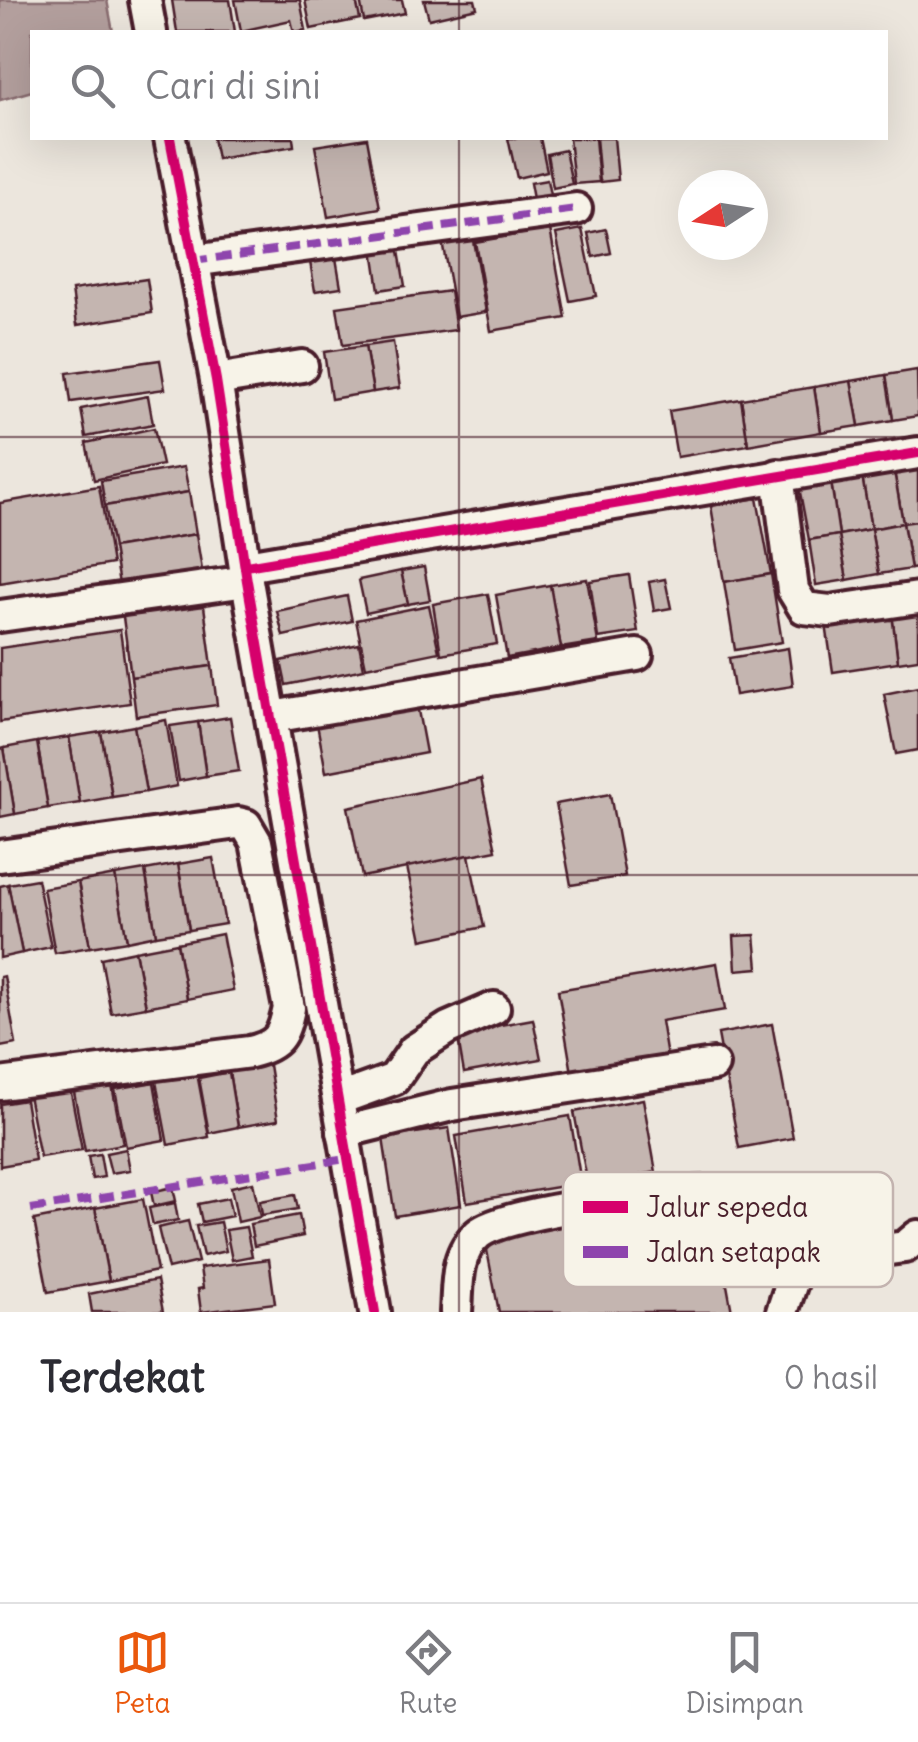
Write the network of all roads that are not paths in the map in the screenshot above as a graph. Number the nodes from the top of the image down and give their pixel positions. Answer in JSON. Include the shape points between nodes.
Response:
{"nodes":[{"id":1,"x":144,"y":0,"type":"edge"},
{"id":2,"x":151,"y":30,"type":"edge"},
{"id":3,"x":170,"y":140,"type":"edge"},
{"id":4,"x":576,"y":208,"type":"dead end"},
{"id":5,"x":193,"y":261,"type":"junction"},
{"id":6,"x":302,"y":366,"type":"dead end"},
{"id":7,"x":216,"y":380,"type":"junction"},
{"id":8,"x":918,"y":453,"type":"edge"},
{"id":9,"x":778,"y":476,"type":"junction"},
{"id":10,"x":246,"y":574,"type":"junction"},
{"id":11,"x":918,"y":598,"type":"edge"},
{"id":12,"x":0,"y":616,"type":"edge"},
{"id":13,"x":637,"y":655,"type":"dead end"},
{"id":14,"x":272,"y":717,"type":"junction"},
{"id":15,"x":0,"y":856,"type":"edge"},
{"id":16,"x":494,"y":1008,"type":"dead end"},
{"id":17,"x":713,"y":1065,"type":"dead end"},
{"id":18,"x":0,"y":1084,"type":"edge"},
{"id":19,"x":339,"y":1099,"type":"junction"},
{"id":20,"x":343,"y":1132,"type":"junction"},
{"id":21,"x":563,"y":1210,"type":"edge"},
{"id":22,"x":918,"y":1236,"type":"edge"},
{"id":23,"x":893,"y":1248,"type":"edge"},
{"id":24,"x":790,"y":1287,"type":"edge"},
{"id":25,"x":375,"y":1312,"type":"edge"},
{"id":26,"x":456,"y":1312,"type":"edge"},
{"id":27,"x":782,"y":1312,"type":"edge"}],
"edges":[{"from":1,"to":2,"type":"street"},
{"from":3,"to":5,"type":"street"},
{"from":4,"to":5,"type":"street"},
{"from":5,"to":7,"type":"street"},
{"from":6,"to":7,"type":"street"},
{"from":7,"to":10,"type":"street"},
{"from":8,"to":9,"type":"street"},
{"from":9,"to":10,"type":"street"},
{"from":9,"to":11,"type":"street","via":[[793,590],[804,608],[830,611]]},
{"from":10,"to":12,"type":"street"},
{"from":10,"to":14,"type":"street"},
{"from":13,"to":14,"type":"street"},
{"from":14,"to":19,"type":"street"},
{"from":15,"to":18,"type":"street","via":[[246,824],[256,842],[289,1008],[283,1034],[262,1049]]},
{"from":16,"to":19,"type":"street","via":[[414,1050],[394,1079]]},
{"from":17,"to":20,"type":"street","via":[[452,1105]]},
{"from":19,"to":20,"type":"street"},
{"from":20,"to":25,"type":"street"},
{"from":21,"to":26,"type":"street","via":[[492,1225],[471,1242],[460,1257]]},
{"from":22,"to":23,"type":"street"},
{"from":24,"to":27,"type":"street"}]}
